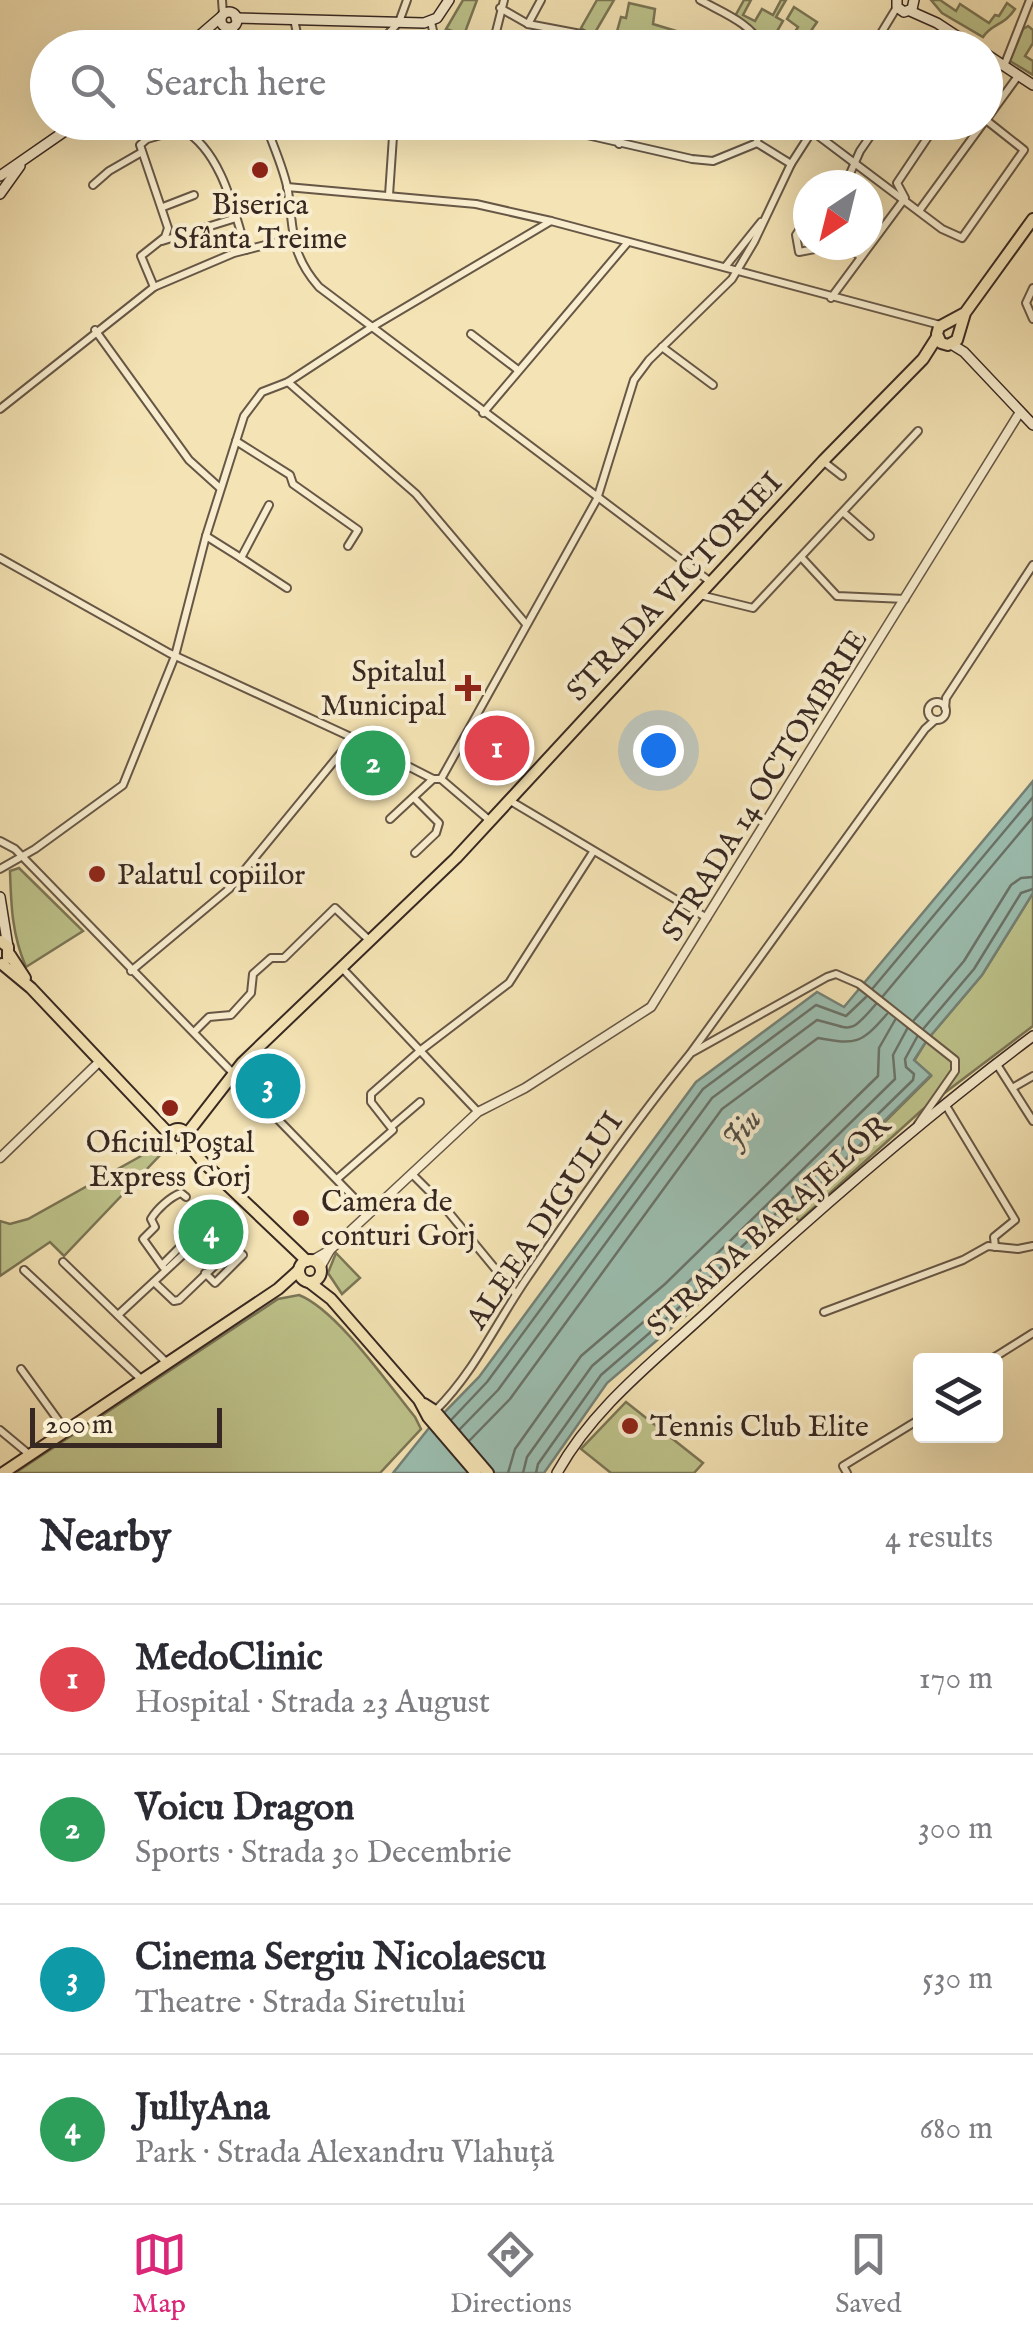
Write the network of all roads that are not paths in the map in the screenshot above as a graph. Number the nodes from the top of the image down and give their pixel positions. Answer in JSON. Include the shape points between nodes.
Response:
{"nodes":[{"id":1,"x":222,"y":0,"type":"edge"},
{"id":2,"x":407,"y":0,"type":"edge"},
{"id":3,"x":449,"y":0,"type":"edge"},
{"id":4,"x":541,"y":0,"type":"edge"},
{"id":5,"x":700,"y":0,"type":"edge"},
{"id":6,"x":1030,"y":0,"type":"edge"},
{"id":7,"x":502,"y":4,"type":"edge"},
{"id":8,"x":905,"y":4,"type":"edge"},
{"id":9,"x":294,"y":18,"type":"junction"},
{"id":10,"x":229,"y":21,"type":"junction"},
{"id":11,"x":399,"y":22,"type":"junction"},
{"id":12,"x":431,"y":22,"type":"junction"},
{"id":13,"x":528,"y":24,"type":"junction"},
{"id":14,"x":213,"y":30,"type":"edge"},
{"id":15,"x":232,"y":30,"type":"edge"},
{"id":16,"x":296,"y":30,"type":"edge"},
{"id":17,"x":391,"y":30,"type":"edge"},
{"id":18,"x":433,"y":30,"type":"edge"},
{"id":19,"x":496,"y":30,"type":"edge"},
{"id":20,"x":558,"y":30,"type":"edge"},
{"id":21,"x":751,"y":30,"type":"edge"},
{"id":22,"x":885,"y":30,"type":"edge"},
{"id":23,"x":948,"y":30,"type":"edge"},
{"id":24,"x":1004,"y":66,"type":"joint"},
{"id":25,"x":1018,"y":76,"type":"junction"},
{"id":26,"x":1033,"y":85,"type":"edge"},
{"id":27,"x":1003,"y":96,"type":"edge"},
{"id":28,"x":1003,"y":134,"type":"edge"},
{"id":29,"x":53,"y":140,"type":"edge"},
{"id":30,"x":144,"y":140,"type":"edge"},
{"id":31,"x":196,"y":140,"type":"edge"},
{"id":32,"x":271,"y":140,"type":"edge"},
{"id":33,"x":393,"y":140,"type":"edge"},
{"id":34,"x":603,"y":140,"type":"edge"},
{"id":35,"x":620,"y":140,"type":"edge"},
{"id":36,"x":757,"y":140,"type":"edge"},
{"id":37,"x":806,"y":140,"type":"edge"},
{"id":38,"x":823,"y":140,"type":"edge"},
{"id":39,"x":868,"y":140,"type":"edge"},
{"id":40,"x":923,"y":140,"type":"edge"},
{"id":41,"x":971,"y":140,"type":"edge"},
{"id":42,"x":757,"y":143,"type":"junction"},
{"id":43,"x":619,"y":144,"type":"junction"},
{"id":44,"x":142,"y":152,"type":"junction"},
{"id":45,"x":29,"y":157,"type":"junction"},
{"id":46,"x":791,"y":164,"type":"junction"},
{"id":47,"x":855,"y":165,"type":"junction"},
{"id":48,"x":852,"y":170,"type":"edge"},
{"id":49,"x":0,"y":176,"type":"edge"},
{"id":50,"x":94,"y":185,"type":"dead end"},
{"id":51,"x":288,"y":187,"type":"junction"},
{"id":52,"x":0,"y":194,"type":"edge"},
{"id":53,"x":194,"y":195,"type":"dead end"},
{"id":54,"x":389,"y":195,"type":"junction"},
{"id":55,"x":905,"y":198,"type":"junction"},
{"id":56,"x":163,"y":207,"type":"junction"},
{"id":57,"x":919,"y":211,"type":"junction"},
{"id":58,"x":236,"y":218,"type":"junction"},
{"id":59,"x":1033,"y":219,"type":"edge"},
{"id":60,"x":551,"y":220,"type":"junction"},
{"id":61,"x":762,"y":221,"type":"junction"},
{"id":62,"x":883,"y":228,"type":"edge"},
{"id":63,"x":292,"y":238,"type":"junction"},
{"id":64,"x":161,"y":241,"type":"junction"},
{"id":65,"x":628,"y":242,"type":"junction"},
{"id":66,"x":246,"y":250,"type":"junction"},
{"id":67,"x":859,"y":260,"type":"edge"},
{"id":68,"x":725,"y":268,"type":"junction"},
{"id":69,"x":737,"y":271,"type":"junction"},
{"id":70,"x":154,"y":287,"type":"junction"},
{"id":71,"x":1033,"y":288,"type":"edge"},
{"id":72,"x":830,"y":298,"type":"junction"},
{"id":73,"x":1033,"y":318,"type":"edge"},
{"id":74,"x":372,"y":327,"type":"junction"},
{"id":75,"x":96,"y":330,"type":"junction"},
{"id":76,"x":471,"y":334,"type":"dead end"},
{"id":77,"x":947,"y":334,"type":"junction"},
{"id":78,"x":662,"y":347,"type":"junction"},
{"id":79,"x":518,"y":370,"type":"junction"},
{"id":80,"x":288,"y":382,"type":"junction"},
{"id":81,"x":714,"y":385,"type":"dead end"},
{"id":82,"x":0,"y":409,"type":"edge"},
{"id":83,"x":1020,"y":412,"type":"junction"},
{"id":84,"x":483,"y":414,"type":"junction"},
{"id":85,"x":1033,"y":425,"type":"edge"},
{"id":86,"x":918,"y":431,"type":"dead end"},
{"id":87,"x":236,"y":440,"type":"junction"},
{"id":88,"x":822,"y":462,"type":"junction"},
{"id":89,"x":842,"y":476,"type":"dead end"},
{"id":90,"x":220,"y":488,"type":"junction"},
{"id":91,"x":597,"y":499,"type":"junction"},
{"id":92,"x":270,"y":506,"type":"dead end"},
{"id":93,"x":844,"y":513,"type":"junction"},
{"id":94,"x":206,"y":536,"type":"junction"},
{"id":95,"x":870,"y":536,"type":"dead end"},
{"id":96,"x":348,"y":546,"type":"dead end"},
{"id":97,"x":0,"y":558,"type":"edge"},
{"id":98,"x":241,"y":558,"type":"junction"},
{"id":99,"x":801,"y":558,"type":"junction"},
{"id":100,"x":1033,"y":564,"type":"edge"},
{"id":101,"x":712,"y":583,"type":"junction"},
{"id":102,"x":287,"y":588,"type":"dead end"},
{"id":103,"x":700,"y":595,"type":"junction"},
{"id":104,"x":905,"y":599,"type":"junction"},
{"id":105,"x":526,"y":624,"type":"junction"},
{"id":106,"x":174,"y":656,"type":"junction"},
{"id":107,"x":946,"y":698,"type":"junction"},
{"id":108,"x":934,"y":703,"type":"junction"},
{"id":109,"x":945,"y":708,"type":"junction"},
{"id":110,"x":932,"y":717,"type":"junction"},
{"id":111,"x":354,"y":738,"type":"junction"},
{"id":112,"x":437,"y":779,"type":"junction"},
{"id":113,"x":414,"y":798,"type":"junction"},
{"id":114,"x":509,"y":800,"type":"junction"},
{"id":115,"x":390,"y":820,"type":"dead end"},
{"id":116,"x":490,"y":821,"type":"junction"},
{"id":117,"x":0,"y":842,"type":"edge"},
{"id":118,"x":593,"y":852,"type":"junction"},
{"id":119,"x":415,"y":853,"type":"dead end"},
{"id":120,"x":22,"y":857,"type":"junction"},
{"id":121,"x":0,"y":869,"type":"edge"},
{"id":122,"x":0,"y":897,"type":"edge"},
{"id":123,"x":2,"y":910,"type":"edge"},
{"id":124,"x":708,"y":919,"type":"junction"},
{"id":125,"x":0,"y":925,"type":"edge"},
{"id":126,"x":369,"y":940,"type":"junction"},
{"id":127,"x":4,"y":954,"type":"edge"},
{"id":128,"x":341,"y":967,"type":"junction"},
{"id":129,"x":131,"y":971,"type":"junction"},
{"id":130,"x":194,"y":1032,"type":"junction"},
{"id":131,"x":1033,"y":1036,"type":"edge"},
{"id":132,"x":421,"y":1050,"type":"junction"},
{"id":133,"x":690,"y":1054,"type":"junction"},
{"id":134,"x":99,"y":1062,"type":"junction"},
{"id":135,"x":996,"y":1063,"type":"junction"},
{"id":136,"x":234,"y":1073,"type":"junction"},
{"id":137,"x":1033,"y":1076,"type":"edge"},
{"id":138,"x":1014,"y":1087,"type":"junction"},
{"id":139,"x":420,"y":1102,"type":"dead end"},
{"id":140,"x":944,"y":1103,"type":"junction"},
{"id":141,"x":478,"y":1112,"type":"junction"},
{"id":142,"x":1033,"y":1120,"type":"edge"},
{"id":143,"x":917,"y":1124,"type":"junction"},
{"id":144,"x":392,"y":1126,"type":"junction"},
{"id":145,"x":179,"y":1136,"type":"junction"},
{"id":146,"x":0,"y":1158,"type":"edge"},
{"id":147,"x":412,"y":1174,"type":"junction"},
{"id":148,"x":337,"y":1178,"type":"junction"},
{"id":149,"x":186,"y":1196,"type":"dead end"},
{"id":150,"x":370,"y":1213,"type":"junction"},
{"id":151,"x":994,"y":1246,"type":"junction"},
{"id":152,"x":1033,"y":1246,"type":"edge"},
{"id":153,"x":64,"y":1262,"type":"dead end"},
{"id":154,"x":164,"y":1268,"type":"junction"},
{"id":155,"x":24,"y":1270,"type":"dead end"},
{"id":156,"x":309,"y":1270,"type":"junction"},
{"id":157,"x":205,"y":1273,"type":"junction"},
{"id":158,"x":154,"y":1282,"type":"junction"},
{"id":159,"x":516,"y":1294,"type":"junction"},
{"id":160,"x":824,"y":1312,"type":"dead end"},
{"id":161,"x":118,"y":1315,"type":"junction"},
{"id":162,"x":1033,"y":1333,"type":"edge"},
{"id":163,"x":1001,"y":1353,"type":"edge"},
{"id":164,"x":166,"y":1362,"type":"junction"},
{"id":165,"x":21,"y":1369,"type":"dead end"},
{"id":166,"x":141,"y":1379,"type":"junction"},
{"id":167,"x":436,"y":1417,"type":"junction"},
{"id":168,"x":913,"y":1422,"type":"edge"},
{"id":169,"x":0,"y":1430,"type":"edge"},
{"id":170,"x":66,"y":1430,"type":"junction"},
{"id":171,"x":30,"y":1455,"type":"junction"},
{"id":172,"x":3,"y":1473,"type":"edge"},
{"id":173,"x":476,"y":1473,"type":"edge"},
{"id":174,"x":488,"y":1473,"type":"edge"},
{"id":175,"x":557,"y":1473,"type":"edge"},
{"id":176,"x":847,"y":1473,"type":"edge"}],
"edges":[{"from":1,"to":10,"type":"street"},
{"from":2,"to":11,"type":"street"},
{"from":3,"to":12,"type":"main road"},
{"from":4,"to":13,"type":"street"},
{"from":5,"to":21,"type":"street"},
{"from":6,"to":24,"type":"street"},
{"from":7,"to":13,"type":"street"},
{"from":7,"to":19,"type":"street"},
{"from":8,"to":22,"type":"street"},
{"from":8,"to":23,"type":"main road"},
{"from":9,"to":10,"type":"main road"},
{"from":9,"to":11,"type":"main road"},
{"from":9,"to":16,"type":"street"},
{"from":10,"to":14,"type":"main road"},
{"from":10,"to":15,"type":"street"},
{"from":11,"to":12,"type":"main road"},
{"from":11,"to":17,"type":"street"},
{"from":12,"to":18,"type":"street"},
{"from":13,"to":20,"type":"street"},
{"from":24,"to":25,"type":"main road"},
{"from":25,"to":26,"type":"main road"},
{"from":25,"to":27,"type":"street"},
{"from":28,"to":57,"type":"street","via":[[1024,150],[966,236],[956,237]]},
{"from":29,"to":45,"type":"main road"},
{"from":30,"to":44,"type":"street"},
{"from":31,"to":58,"type":"street","via":[[210,155]]},
{"from":32,"to":51,"type":"street"},
{"from":33,"to":54,"type":"street"},
{"from":34,"to":43,"type":"street"},
{"from":35,"to":43,"type":"street"},
{"from":36,"to":42,"type":"street"},
{"from":37,"to":46,"type":"street"},
{"from":38,"to":47,"type":"street"},
{"from":39,"to":47,"type":"street"},
{"from":40,"to":55,"type":"street","via":[[897,183]]},
{"from":41,"to":57,"type":"street"},
{"from":42,"to":43,"type":"street","via":[[712,160]]},
{"from":42,"to":46,"type":"street"},
{"from":44,"to":50,"type":"street"},
{"from":44,"to":56,"type":"street"},
{"from":45,"to":49,"type":"main road"},
{"from":45,"to":52,"type":"main road"},
{"from":46,"to":61,"type":"street"},
{"from":47,"to":48,"type":"street"},
{"from":47,"to":55,"type":"street"},
{"from":51,"to":54,"type":"street"},
{"from":51,"to":63,"type":"street"},
{"from":53,"to":56,"type":"street"},
{"from":54,"to":60,"type":"street"},
{"from":55,"to":57,"type":"street"},
{"from":55,"to":62,"type":"street"},
{"from":56,"to":64,"type":"street","via":[[168,228]]},
{"from":58,"to":64,"type":"street"},
{"from":58,"to":66,"type":"street"},
{"from":59,"to":77,"type":"main road","name":"STRADA VICTORIEI"},
{"from":60,"to":65,"type":"street"},
{"from":60,"to":74,"type":"street"},
{"from":61,"to":68,"type":"street"},
{"from":61,"to":69,"type":"street"},
{"from":63,"to":66,"type":"street"},
{"from":63,"to":74,"type":"street","via":[[300,264],[319,287]]},
{"from":64,"to":70,"type":"street","via":[[141,256]]},
{"from":65,"to":68,"type":"street"},
{"from":65,"to":79,"type":"street"},
{"from":66,"to":70,"type":"street"},
{"from":67,"to":72,"type":"street"},
{"from":68,"to":69,"type":"street"},
{"from":69,"to":72,"type":"street"},
{"from":69,"to":78,"type":"street"},
{"from":70,"to":75,"type":"street"},
{"from":71,"to":73,"type":"street","via":[[1026,303]]},
{"from":72,"to":77,"type":"street"},
{"from":74,"to":80,"type":"street"},
{"from":74,"to":84,"type":"street"},
{"from":75,"to":82,"type":"street"},
{"from":75,"to":90,"type":"street","via":[[189,460]]},
{"from":76,"to":79,"type":"street"},
{"from":77,"to":83,"type":"main road"},
{"from":77,"to":88,"type":"main road","name":"STRADA VICTORIEI"},
{"from":78,"to":81,"type":"street"},
{"from":78,"to":91,"type":"street","via":[[630,386]]},
{"from":79,"to":84,"type":"street"},
{"from":80,"to":87,"type":"street","via":[[262,392]]},
{"from":80,"to":105,"type":"street","via":[[416,494]]},
{"from":83,"to":85,"type":"main road"},
{"from":83,"to":104,"type":"street","name":"STRADA 14 OCTOMBRIE"},
{"from":84,"to":91,"type":"street"},
{"from":86,"to":93,"type":"street"},
{"from":87,"to":90,"type":"street"},
{"from":87,"to":96,"type":"street","via":[[358,530]]},
{"from":88,"to":89,"type":"street"},
{"from":88,"to":101,"type":"main road","name":"STRADA VICTORIEI"},
{"from":90,"to":94,"type":"street"},
{"from":91,"to":101,"type":"street"},
{"from":91,"to":105,"type":"street"},
{"from":92,"to":98,"type":"street"},
{"from":93,"to":95,"type":"street"},
{"from":93,"to":99,"type":"street"},
{"from":94,"to":98,"type":"street"},
{"from":94,"to":106,"type":"street"},
{"from":97,"to":106,"type":"street"},
{"from":98,"to":102,"type":"street"},
{"from":99,"to":103,"type":"street","via":[[754,608]]},
{"from":99,"to":104,"type":"street","via":[[837,596]]},
{"from":100,"to":107,"type":"street"},
{"from":101,"to":103,"type":"main road","name":"STRADA VICTORIEI"},
{"from":103,"to":114,"type":"main road","name":"STRADA VICTORIEI"},
{"from":104,"to":124,"type":"street","name":"STRADA 14 OCTOMBRIE"},
{"from":105,"to":112,"type":"street"},
{"from":106,"to":111,"type":"street"},
{"from":106,"to":120,"type":"street","via":[[122,784]]},
{"from":107,"to":108,"type":"street"},
{"from":107,"to":109,"type":"street"},
{"from":108,"to":109,"type":"street"},
{"from":108,"to":110,"type":"street"},
{"from":109,"to":110,"type":"street","name":"ALEEA DIGULUI","via":[[944,717]]},
{"from":110,"to":133,"type":"street","name":"ALEEA DIGULUI"},
{"from":111,"to":112,"type":"street"},
{"from":111,"to":129,"type":"street","via":[[234,883]]},
{"from":112,"to":113,"type":"street"},
{"from":112,"to":116,"type":"street"},
{"from":113,"to":115,"type":"street"},
{"from":113,"to":119,"type":"street","via":[[439,823]]},
{"from":114,"to":116,"type":"main road","name":"STRADA VICTORIEI"},
{"from":114,"to":118,"type":"street"},
{"from":116,"to":126,"type":"main road","name":"STRADA VICTORIEI"},
{"from":117,"to":120,"type":"street"},
{"from":118,"to":124,"type":"street"},
{"from":118,"to":132,"type":"street","via":[[515,976]]},
{"from":120,"to":121,"type":"street"},
{"from":120,"to":129,"type":"street"},
{"from":122,"to":123,"type":"main road"},
{"from":123,"to":125,"type":"main road"},
{"from":123,"to":127,"type":"main road"},
{"from":124,"to":141,"type":"street","name":"STRADA 14 OCTOMBRIE","via":[[645,1013]]},
{"from":126,"to":128,"type":"main road","name":"STRADA VICTORIEI"},
{"from":126,"to":130,"type":"street","via":[[335,908],[284,958],[271,958],[253,974],[251,993],[231,1015],[209,1017]]},
{"from":127,"to":134,"type":"main road"},
{"from":128,"to":132,"type":"street"},
{"from":128,"to":136,"type":"main road","name":"STRADA VICTORIEI"},
{"from":129,"to":130,"type":"street"},
{"from":130,"to":136,"type":"street"},
{"from":131,"to":135,"type":"main road","name":"STRADA BARAJELOR"},
{"from":132,"to":141,"type":"street"},
{"from":132,"to":144,"type":"street","via":[[370,1094]]},
{"from":133,"to":143,"type":"street","name":"ALEEA DIGULUI","via":[[836,974],[859,984],[957,1066]]},
{"from":133,"to":159,"type":"street","name":"ALEEA DIGULUI"},
{"from":134,"to":145,"type":"main road"},
{"from":134,"to":146,"type":"street"},
{"from":135,"to":138,"type":"street"},
{"from":135,"to":140,"type":"main road","name":"STRADA BARAJELOR"},
{"from":136,"to":145,"type":"main road","name":"STRADA VICTORIEI"},
{"from":136,"to":148,"type":"street"},
{"from":137,"to":138,"type":"street"},
{"from":138,"to":142,"type":"street"},
{"from":139,"to":144,"type":"street"},
{"from":140,"to":143,"type":"main road","name":"STRADA BARAJELOR"},
{"from":140,"to":151,"type":"street","via":[[1015,1220],[994,1237]]},
{"from":141,"to":147,"type":"street","name":"STRADA 14 OCTOMBRIE"},
{"from":143,"to":175,"type":"main road","name":"STRADA BARAJELOR","via":[[611,1401]]},
{"from":144,"to":148,"type":"street"},
{"from":145,"to":156,"type":"main road"},
{"from":147,"to":150,"type":"street","name":"STRADA 14 OCTOMBRIE"},
{"from":147,"to":159,"type":"street"},
{"from":148,"to":150,"type":"street"},
{"from":149,"to":154,"type":"street","via":[[176,1195],[154,1215],[155,1228],[143,1239]]},
{"from":150,"to":156,"type":"street","name":"STRADA 14 OCTOMBRIE"},
{"from":151,"to":152,"type":"street"},
{"from":151,"to":160,"type":"street"},
{"from":153,"to":161,"type":"street"},
{"from":154,"to":154,"type":"street","via":[[217,1223],[216,1218],[212,1216]]},
{"from":154,"to":158,"type":"street"},
{"from":155,"to":166,"type":"street"},
{"from":156,"to":164,"type":"main road"},
{"from":156,"to":167,"type":"main road"},
{"from":157,"to":157,"type":"street","via":[[234,1247],[243,1256],[215,1283]]},
{"from":157,"to":158,"type":"street","via":[[174,1301]]},
{"from":158,"to":161,"type":"street"},
{"from":159,"to":167,"type":"street","name":"ALEEA DIGULUI"},
{"from":161,"to":164,"type":"street"},
{"from":162,"to":163,"type":"street"},
{"from":164,"to":166,"type":"main road"},
{"from":165,"to":170,"type":"street"},
{"from":166,"to":170,"type":"main road"},
{"from":167,"to":173,"type":"main road"},
{"from":167,"to":174,"type":"main road"},
{"from":168,"to":176,"type":"street","via":[[843,1466]]},
{"from":169,"to":171,"type":"street"},
{"from":170,"to":171,"type":"main road"},
{"from":171,"to":172,"type":"main road"}]}
